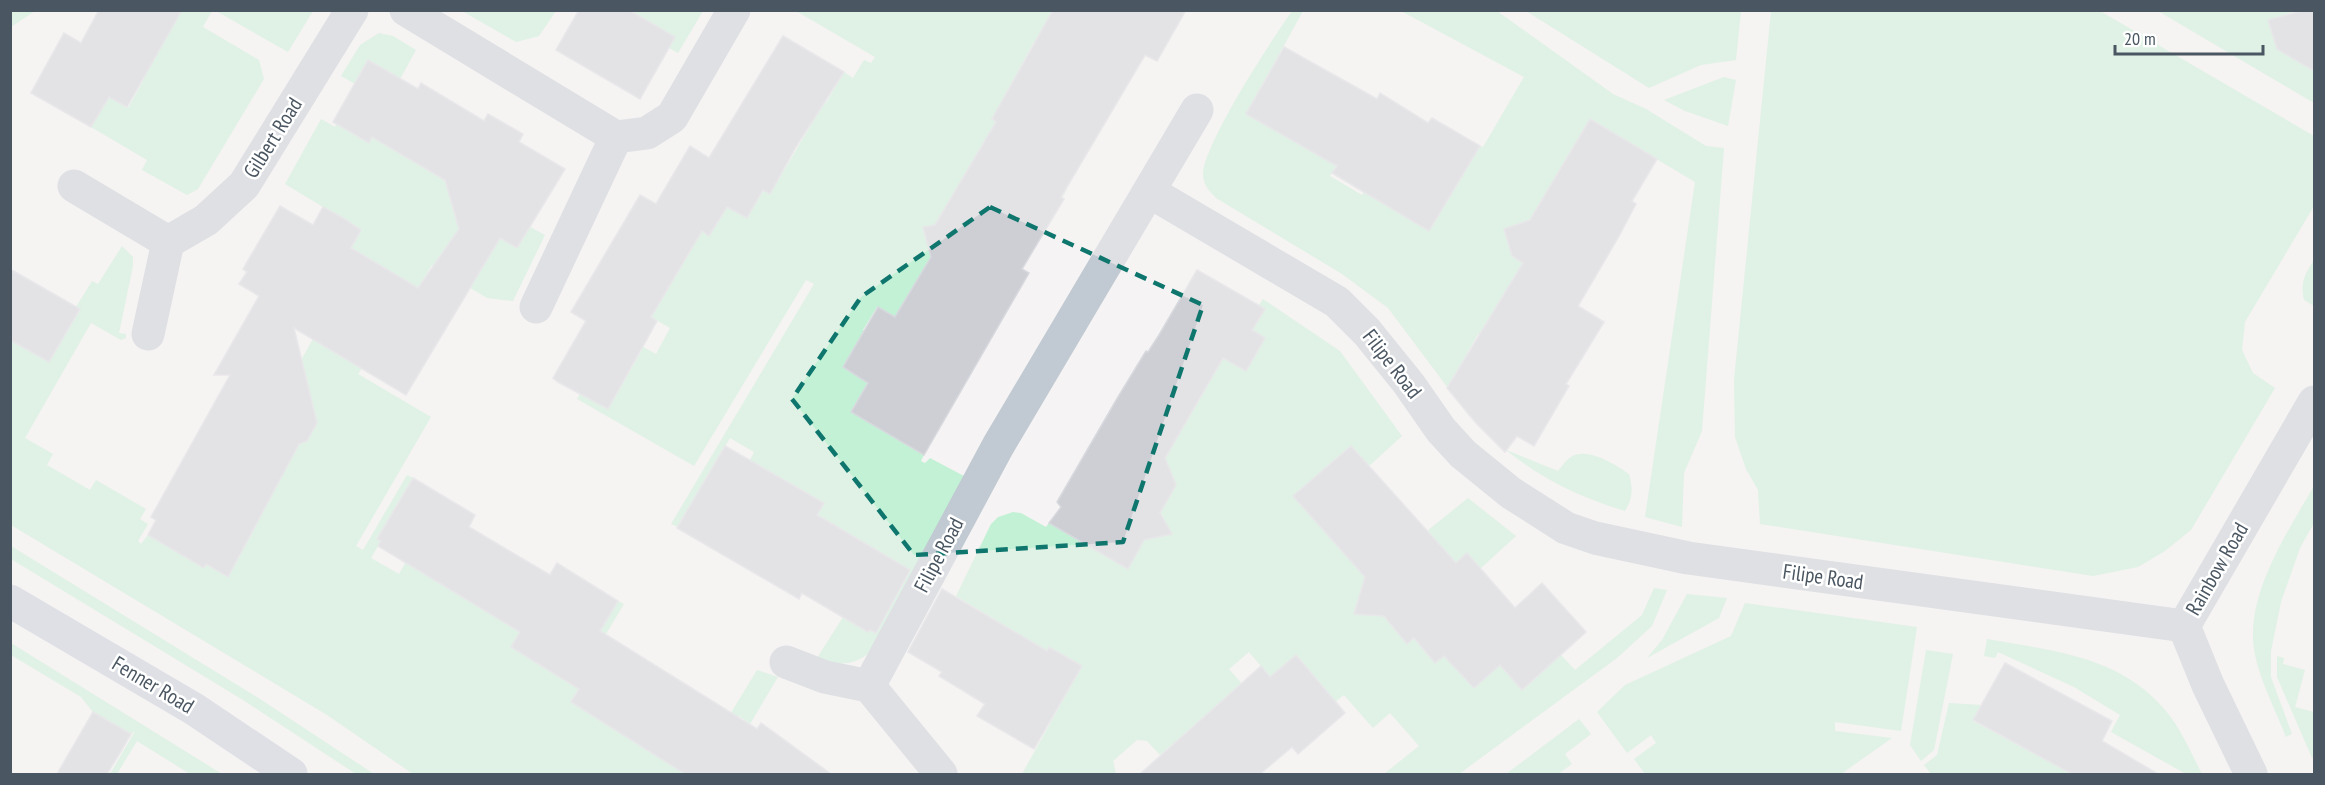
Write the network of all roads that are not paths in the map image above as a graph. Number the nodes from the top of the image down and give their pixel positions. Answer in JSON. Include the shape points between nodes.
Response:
{"nodes":[{"id":1,"x":352,"y":10,"type":"edge"},
{"id":2,"x":406,"y":10,"type":"edge"},
{"id":3,"x":735,"y":10,"type":"edge"},
{"id":4,"x":1197,"y":110,"type":"dead end"},
{"id":5,"x":616,"y":137,"type":"junction"},
{"id":6,"x":74,"y":186,"type":"dead end"},
{"id":7,"x":1150,"y":192,"type":"junction"},
{"id":8,"x":168,"y":242,"type":"junction"},
{"id":9,"x":536,"y":307,"type":"dead end"},
{"id":10,"x":148,"y":334,"type":"dead end"},
{"id":11,"x":2314,"y":402,"type":"edge"},
{"id":12,"x":10,"y":601,"type":"edge"},
{"id":13,"x":2184,"y":626,"type":"junction"},
{"id":14,"x":786,"y":662,"type":"dead end"},
{"id":15,"x":868,"y":686,"type":"junction"},
{"id":16,"x":291,"y":774,"type":"edge"},
{"id":17,"x":940,"y":774,"type":"edge"},
{"id":18,"x":2251,"y":774,"type":"edge"}],
"edges":[{"from":1,"to":8,"type":"street","name":"Gilbert Road","via":[[244,185],[206,220]]},
{"from":2,"to":5,"type":"street"},
{"from":3,"to":5,"type":"street","via":[[672,117],[647,133]]},
{"from":4,"to":7,"type":"street"},
{"from":5,"to":9,"type":"street"},
{"from":6,"to":8,"type":"street"},
{"from":7,"to":13,"type":"street","name":"Filipe Road","via":[[1337,302],[1367,332],[1463,454],[1511,493],[1566,528],[1688,558]]},
{"from":7,"to":15,"type":"street","name":"Filipe Road","via":[[998,446]]},
{"from":8,"to":10,"type":"street"},
{"from":11,"to":13,"type":"street","name":"Rainbow Road"},
{"from":12,"to":16,"type":"main road","name":"Fenner Road","via":[[194,709]]},
{"from":13,"to":18,"type":"street","name":"Rainbow Road"},
{"from":14,"to":15,"type":"street","via":[[825,677]]},
{"from":15,"to":17,"type":"street"}]}
